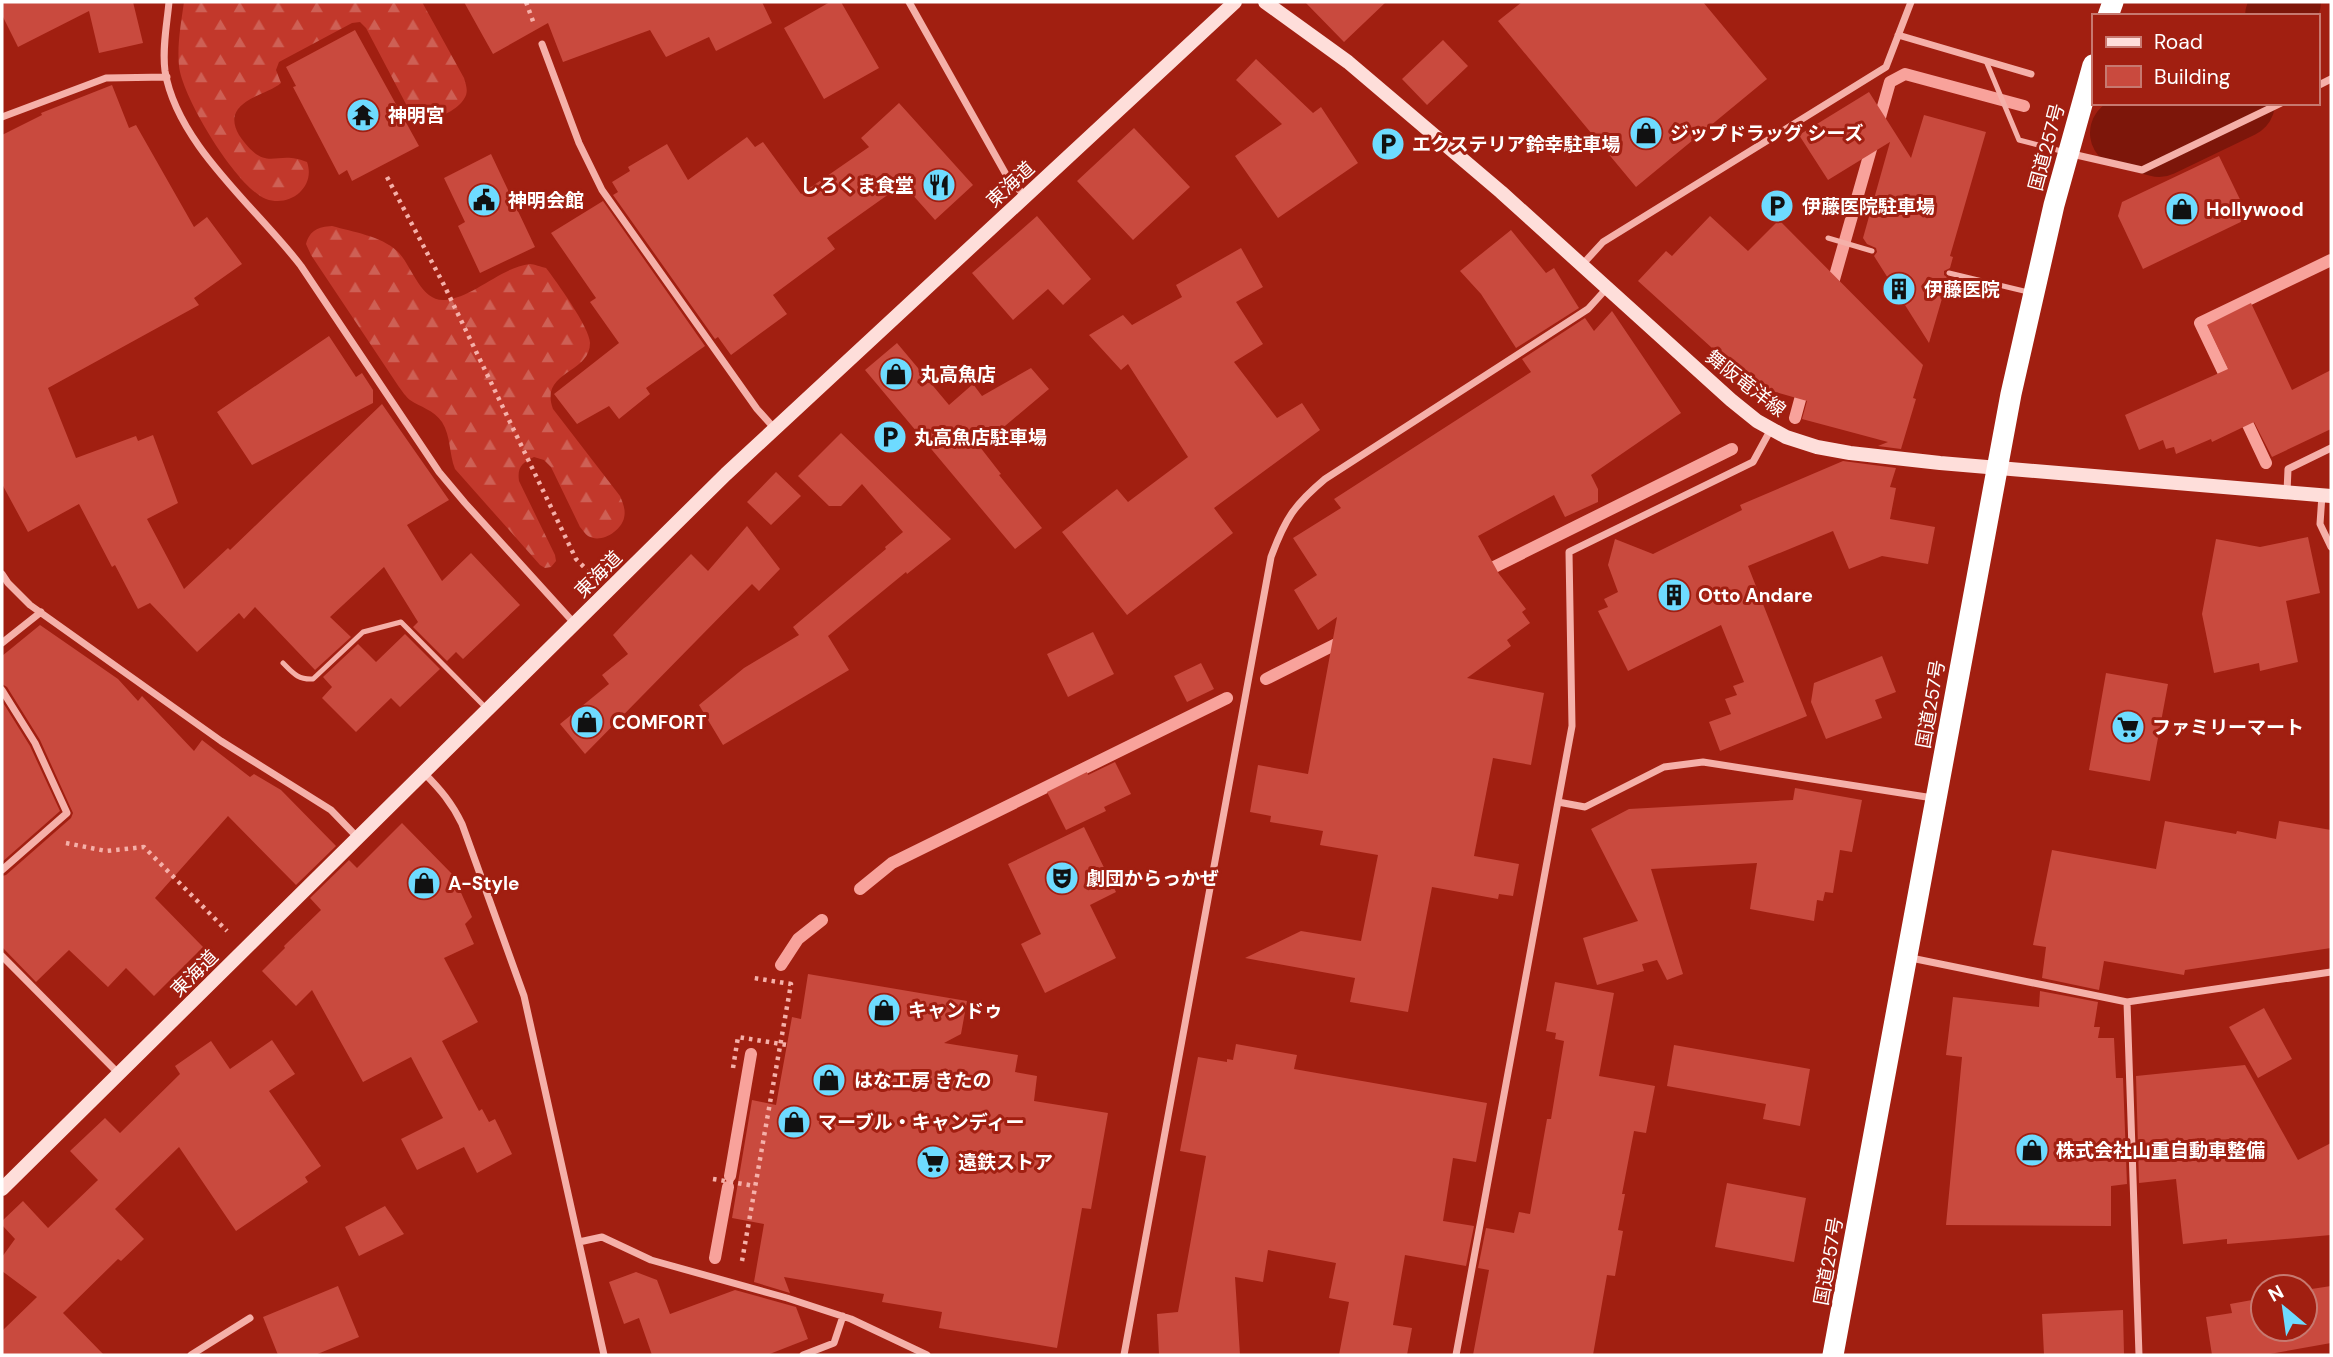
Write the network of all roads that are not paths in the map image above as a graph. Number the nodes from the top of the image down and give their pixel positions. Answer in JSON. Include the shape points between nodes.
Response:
{"nodes":[{"id":1,"x":169,"y":2,"type":"edge"},
{"id":2,"x":909,"y":2,"type":"edge"},
{"id":3,"x":1235,"y":2,"type":"edge"},
{"id":4,"x":1265,"y":2,"type":"edge"},
{"id":5,"x":1911,"y":2,"type":"edge"},
{"id":6,"x":1898,"y":35,"type":"junction"},
{"id":7,"x":542,"y":44,"type":"dead end"},
{"id":8,"x":1986,"y":61,"type":"junction"},
{"id":9,"x":2092,"y":69,"type":"edge"},
{"id":10,"x":2031,"y":74,"type":"dead end"},
{"id":11,"x":167,"y":77,"type":"junction"},
{"id":12,"x":2277,"y":105,"type":"edge"},
{"id":13,"x":2,"y":117,"type":"edge"},
{"id":14,"x":2068,"y":153,"type":"junction"},
{"id":15,"x":1026,"y":197,"type":"junction"},
{"id":16,"x":1828,"y":238,"type":"dead end"},
{"id":17,"x":1872,"y":251,"type":"dead end"},
{"id":18,"x":1582,"y":265,"type":"junction"},
{"id":19,"x":1949,"y":272,"type":"dead end"},
{"id":20,"x":1607,"y":288,"type":"junction"},
{"id":21,"x":2032,"y":293,"type":"junction"},
{"id":22,"x":775,"y":429,"type":"junction"},
{"id":23,"x":1771,"y":429,"type":"junction"},
{"id":24,"x":2331,"y":448,"type":"edge"},
{"id":25,"x":1997,"y":468,"type":"junction"},
{"id":26,"x":2287,"y":492,"type":"junction"},
{"id":27,"x":2327,"y":495,"type":"edge"},
{"id":28,"x":2331,"y":547,"type":"edge"},
{"id":29,"x":2,"y":574,"type":"edge"},
{"id":30,"x":41,"y":612,"type":"junction"},
{"id":31,"x":575,"y":624,"type":"junction"},
{"id":32,"x":2,"y":643,"type":"edge"},
{"id":33,"x":283,"y":663,"type":"dead end"},
{"id":34,"x":2,"y":690,"type":"edge"},
{"id":35,"x":488,"y":710,"type":"junction"},
{"id":36,"x":424,"y":773,"type":"junction"},
{"id":37,"x":1936,"y":798,"type":"junction"},
{"id":38,"x":1558,"y":802,"type":"junction"},
{"id":39,"x":358,"y":838,"type":"junction"},
{"id":40,"x":2,"y":870,"type":"edge"},
{"id":41,"x":2,"y":956,"type":"edge"},
{"id":42,"x":1907,"y":957,"type":"junction"},
{"id":43,"x":2331,"y":972,"type":"edge"},
{"id":44,"x":2127,"y":1002,"type":"junction"},
{"id":45,"x":120,"y":1074,"type":"junction"},
{"id":46,"x":2,"y":1189,"type":"edge"},
{"id":47,"x":579,"y":1242,"type":"junction"},
{"id":48,"x":843,"y":1316,"type":"junction"},
{"id":49,"x":250,"y":1318,"type":"dead end"},
{"id":50,"x":191,"y":1355,"type":"edge"},
{"id":51,"x":604,"y":1355,"type":"edge"},
{"id":52,"x":803,"y":1355,"type":"edge"},
{"id":53,"x":927,"y":1355,"type":"edge"},
{"id":54,"x":1124,"y":1355,"type":"edge"},
{"id":55,"x":1456,"y":1355,"type":"edge"},
{"id":56,"x":1833,"y":1355,"type":"edge"},
{"id":57,"x":2139,"y":1355,"type":"edge"}],
"edges":[{"from":1,"to":11,"type":"street","via":[[164,45]]},
{"from":2,"to":15,"type":"street","via":[[1008,178]]},
{"from":3,"to":15,"type":"main road","name":"東海道"},
{"from":4,"to":18,"type":"main road","name":"舞阪竜洋線","via":[[1348,62]]},
{"from":5,"to":6,"type":"street"},
{"from":6,"to":8,"type":"street"},
{"from":6,"to":18,"type":"street","via":[[1886,67],[1603,242]]},
{"from":7,"to":22,"type":"street","via":[[602,190]]},
{"from":8,"to":10,"type":"street"},
{"from":8,"to":14,"type":"lane","via":[[2019,140]]},
{"from":9,"to":14,"type":"highway","name":"国道257号"},
{"from":11,"to":13,"type":"street","via":[[106,78]]},
{"from":11,"to":31,"type":"street","via":[[181,116],[206,156],[301,266],[439,472]]},
{"from":12,"to":14,"type":"street","via":[[2142,170]]},
{"from":14,"to":21,"type":"highway","name":"国道257号"},
{"from":15,"to":22,"type":"main road","name":"東海道"},
{"from":16,"to":17,"type":"lane"},
{"from":18,"to":20,"type":"main road","name":"舞阪竜洋線"},
{"from":19,"to":21,"type":"lane"},
{"from":20,"to":23,"type":"main road","name":"舞阪竜洋線","via":[[1731,400]]},
{"from":20,"to":54,"type":"street","via":[[1588,309],[1325,479],[1300,500],[1282,526],[1271,556]]},
{"from":21,"to":25,"type":"highway","name":"国道257号"},
{"from":22,"to":31,"type":"main road","name":"東海道"},
{"from":23,"to":25,"type":"main road","name":"舞阪竜洋線","via":[[1828,449]]},
{"from":23,"to":38,"type":"street","via":[[1753,462],[1569,552],[1572,726]]},
{"from":24,"to":26,"type":"street","via":[[2288,469]]},
{"from":25,"to":26,"type":"main road","name":"舞阪竜洋線"},
{"from":25,"to":37,"type":"highway","name":"国道257号"},
{"from":26,"to":27,"type":"main road","name":"舞阪竜洋線"},
{"from":27,"to":28,"type":"street","via":[[2320,524]]},
{"from":29,"to":30,"type":"street"},
{"from":30,"to":32,"type":"street"},
{"from":30,"to":39,"type":"street","via":[[221,741],[331,810]]},
{"from":31,"to":35,"type":"main road","name":"東海道"},
{"from":33,"to":35,"type":"lane","via":[[295,675],[313,679],[363,632],[401,622]]},
{"from":34,"to":40,"type":"street","via":[[35,743],[67,813]]},
{"from":35,"to":36,"type":"main road","name":"東海道"},
{"from":36,"to":39,"type":"main road","name":"東海道"},
{"from":36,"to":47,"type":"street","via":[[449,799],[462,824],[515,967]]},
{"from":37,"to":38,"type":"street","via":[[1703,762],[1664,767],[1585,807]]},
{"from":37,"to":42,"type":"highway","name":"国道257号"},
{"from":38,"to":55,"type":"street"},
{"from":39,"to":45,"type":"main road","name":"東海道"},
{"from":41,"to":45,"type":"street"},
{"from":42,"to":44,"type":"street"},
{"from":42,"to":56,"type":"highway","name":"国道257号"},
{"from":43,"to":44,"type":"street"},
{"from":44,"to":57,"type":"street"},
{"from":45,"to":46,"type":"main road","name":"東海道"},
{"from":47,"to":48,"type":"street","via":[[602,1237],[663,1264]]},
{"from":47,"to":51,"type":"street"},
{"from":48,"to":52,"type":"street","via":[[834,1343]]},
{"from":48,"to":53,"type":"street"},
{"from":49,"to":50,"type":"street"}]}
